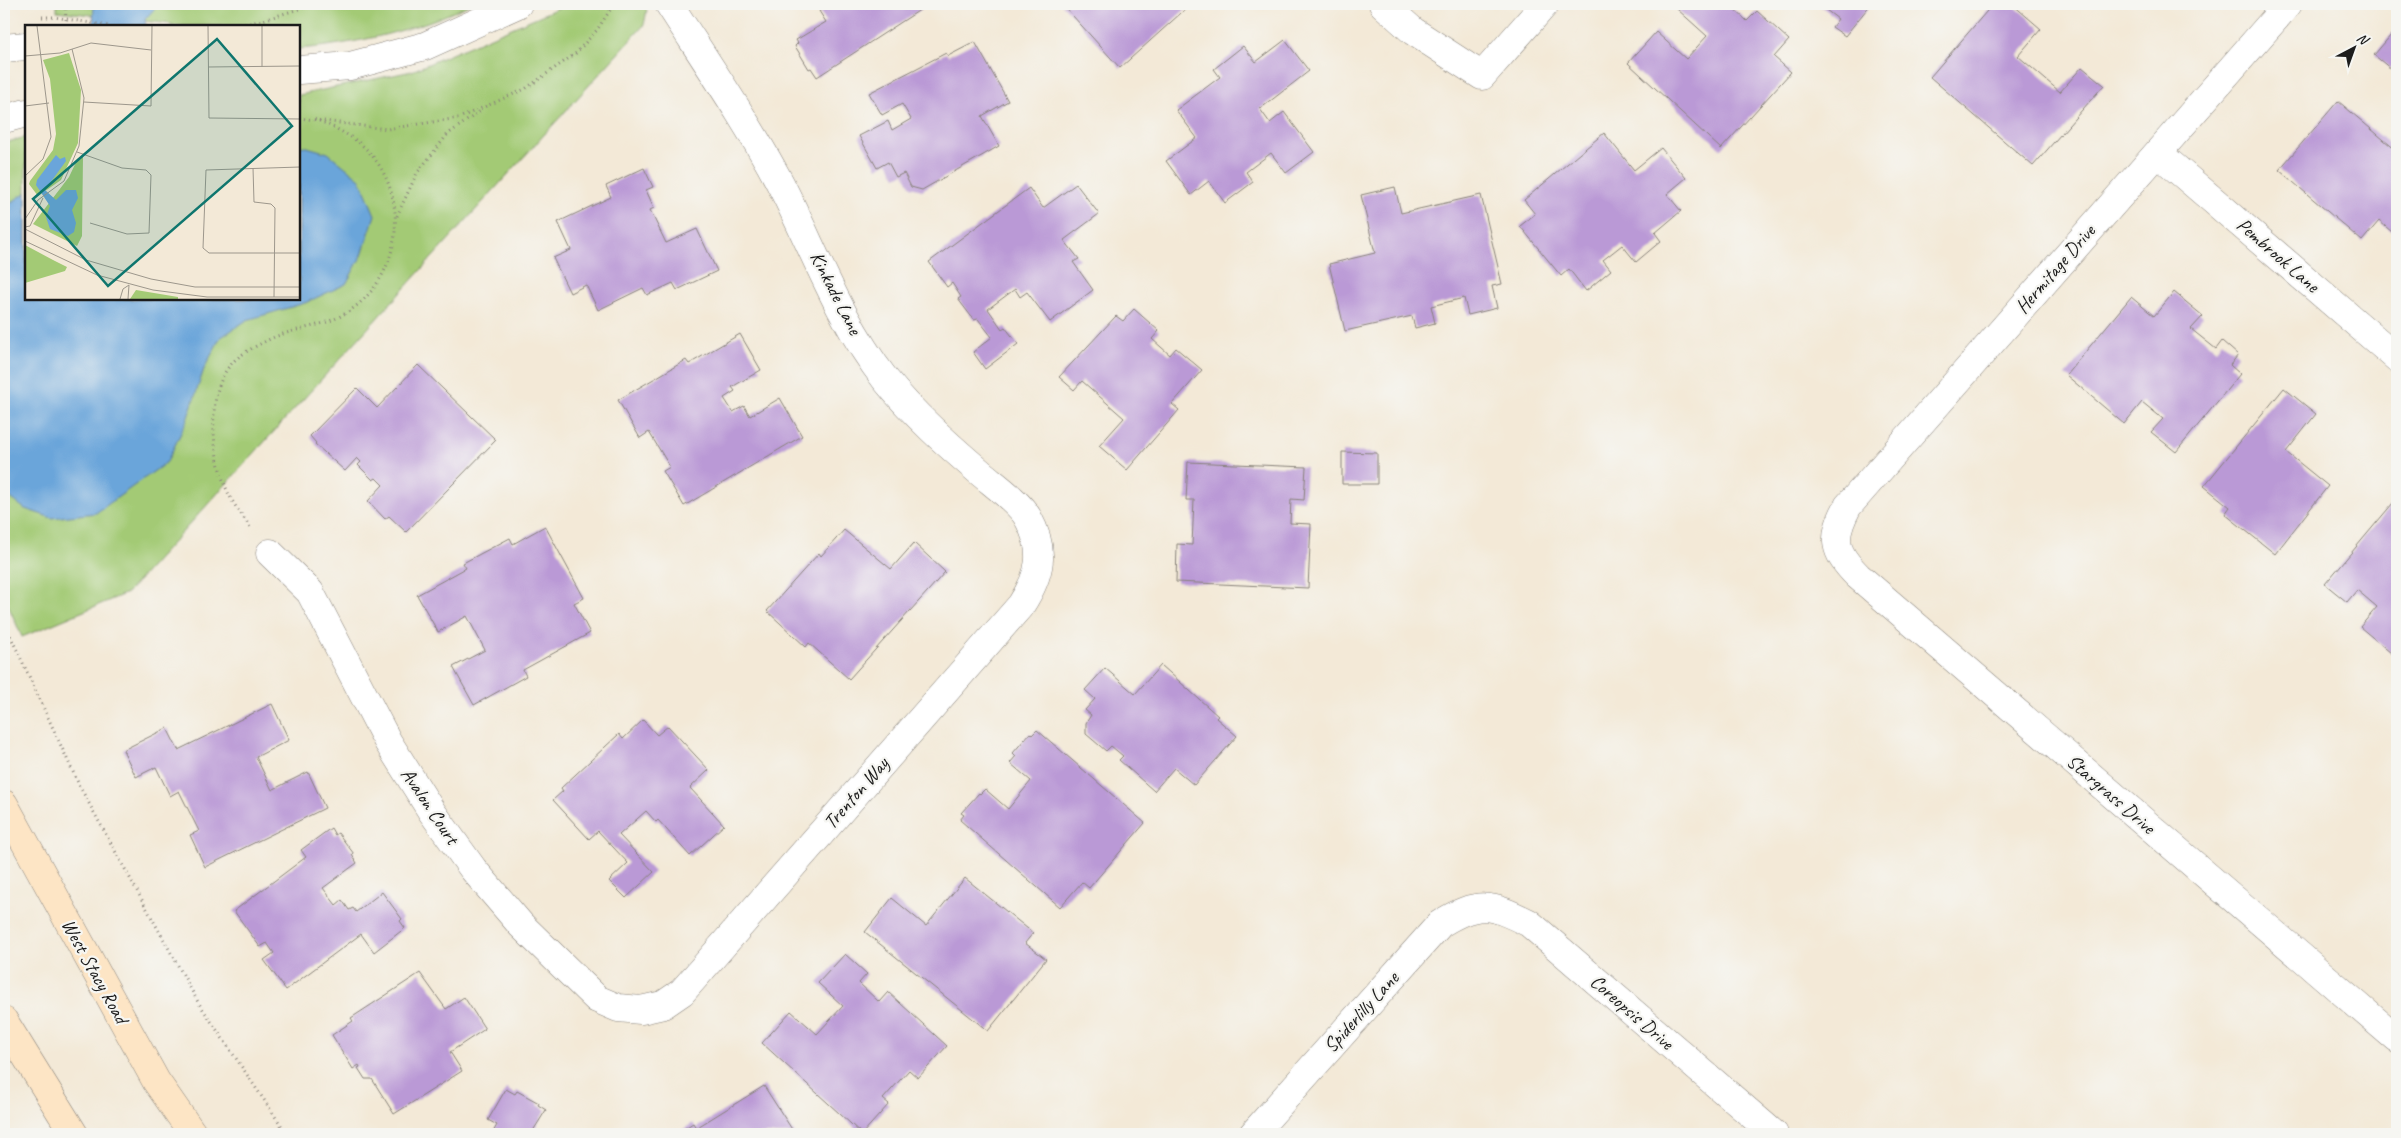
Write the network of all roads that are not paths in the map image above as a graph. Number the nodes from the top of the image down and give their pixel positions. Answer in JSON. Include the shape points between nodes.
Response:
{"nodes":[{"id":1,"x":518,"y":4,"type":"edge"},
{"id":2,"x":669,"y":4,"type":"edge"},
{"id":3,"x":1383,"y":4,"type":"edge"},
{"id":4,"x":1545,"y":4,"type":"edge"},
{"id":5,"x":2288,"y":4,"type":"edge"},
{"id":6,"x":25,"y":46,"type":"edge"},
{"id":7,"x":4,"y":48,"type":"edge"},
{"id":8,"x":300,"y":70,"type":"edge"},
{"id":9,"x":25,"y":113,"type":"edge"},
{"id":10,"x":4,"y":120,"type":"edge"},
{"id":11,"x":2158,"y":152,"type":"junction"},
{"id":12,"x":2397,"y":358,"type":"edge"},
{"id":13,"x":1835,"y":542,"type":"joint"},
{"id":14,"x":1039,"y":550,"type":"joint"},
{"id":15,"x":270,"y":553,"type":"road end"},
{"id":16,"x":4,"y":804,"type":"edge"},
{"id":17,"x":1481,"y":907,"type":"joint"},
{"id":18,"x":641,"y":1010,"type":"joint"},
{"id":19,"x":4,"y":1021,"type":"edge"},
{"id":20,"x":2397,"y":1039,"type":"edge"},
{"id":21,"x":74,"y":1134,"type":"edge"},
{"id":22,"x":193,"y":1134,"type":"edge"},
{"id":23,"x":1252,"y":1134,"type":"edge"},
{"id":24,"x":1774,"y":1134,"type":"edge"}],
"edges":[{"from":1,"to":8,"type":"street","via":[[425,46],[350,66]]},
{"from":2,"to":14,"type":"street","name":"Kinkade Lane","via":[[779,182],[837,303],[866,352],[925,424],[1027,515]]},
{"from":3,"to":4,"type":"street","via":[[1413,31],[1482,76]]},
{"from":5,"to":11,"type":"street","name":"Hermitage Drive"},
{"from":6,"to":7,"type":"street"},
{"from":9,"to":10,"type":"street"},
{"from":11,"to":12,"type":"street","name":"Pembrook Lane"},
{"from":11,"to":13,"type":"street","name":"Hermitage Drive","via":[[1848,506],[1838,524]]},
{"from":13,"to":20,"type":"street","name":"Stargrass Drive","via":[[1842,560],[1858,576]]},
{"from":14,"to":18,"type":"street","name":"Trenton Way","via":[[1035,585],[1022,605],[682,992],[663,1005]]},
{"from":15,"to":18,"type":"street","name":"Avalon Court","via":[[310,592],[388,742],[473,870],[522,925],[597,999],[618,1008]]},
{"from":16,"to":22,"type":"main road","name":"West Stacy Road","via":[[156,1081]]},
{"from":17,"to":23,"type":"street","name":"Spiderlilly Lane","via":[[1461,911],[1440,924]]},
{"from":17,"to":24,"type":"street","name":"Coreopsis Drive","via":[[1504,911],[1530,923]]},
{"from":19,"to":21,"type":"main road"}]}
